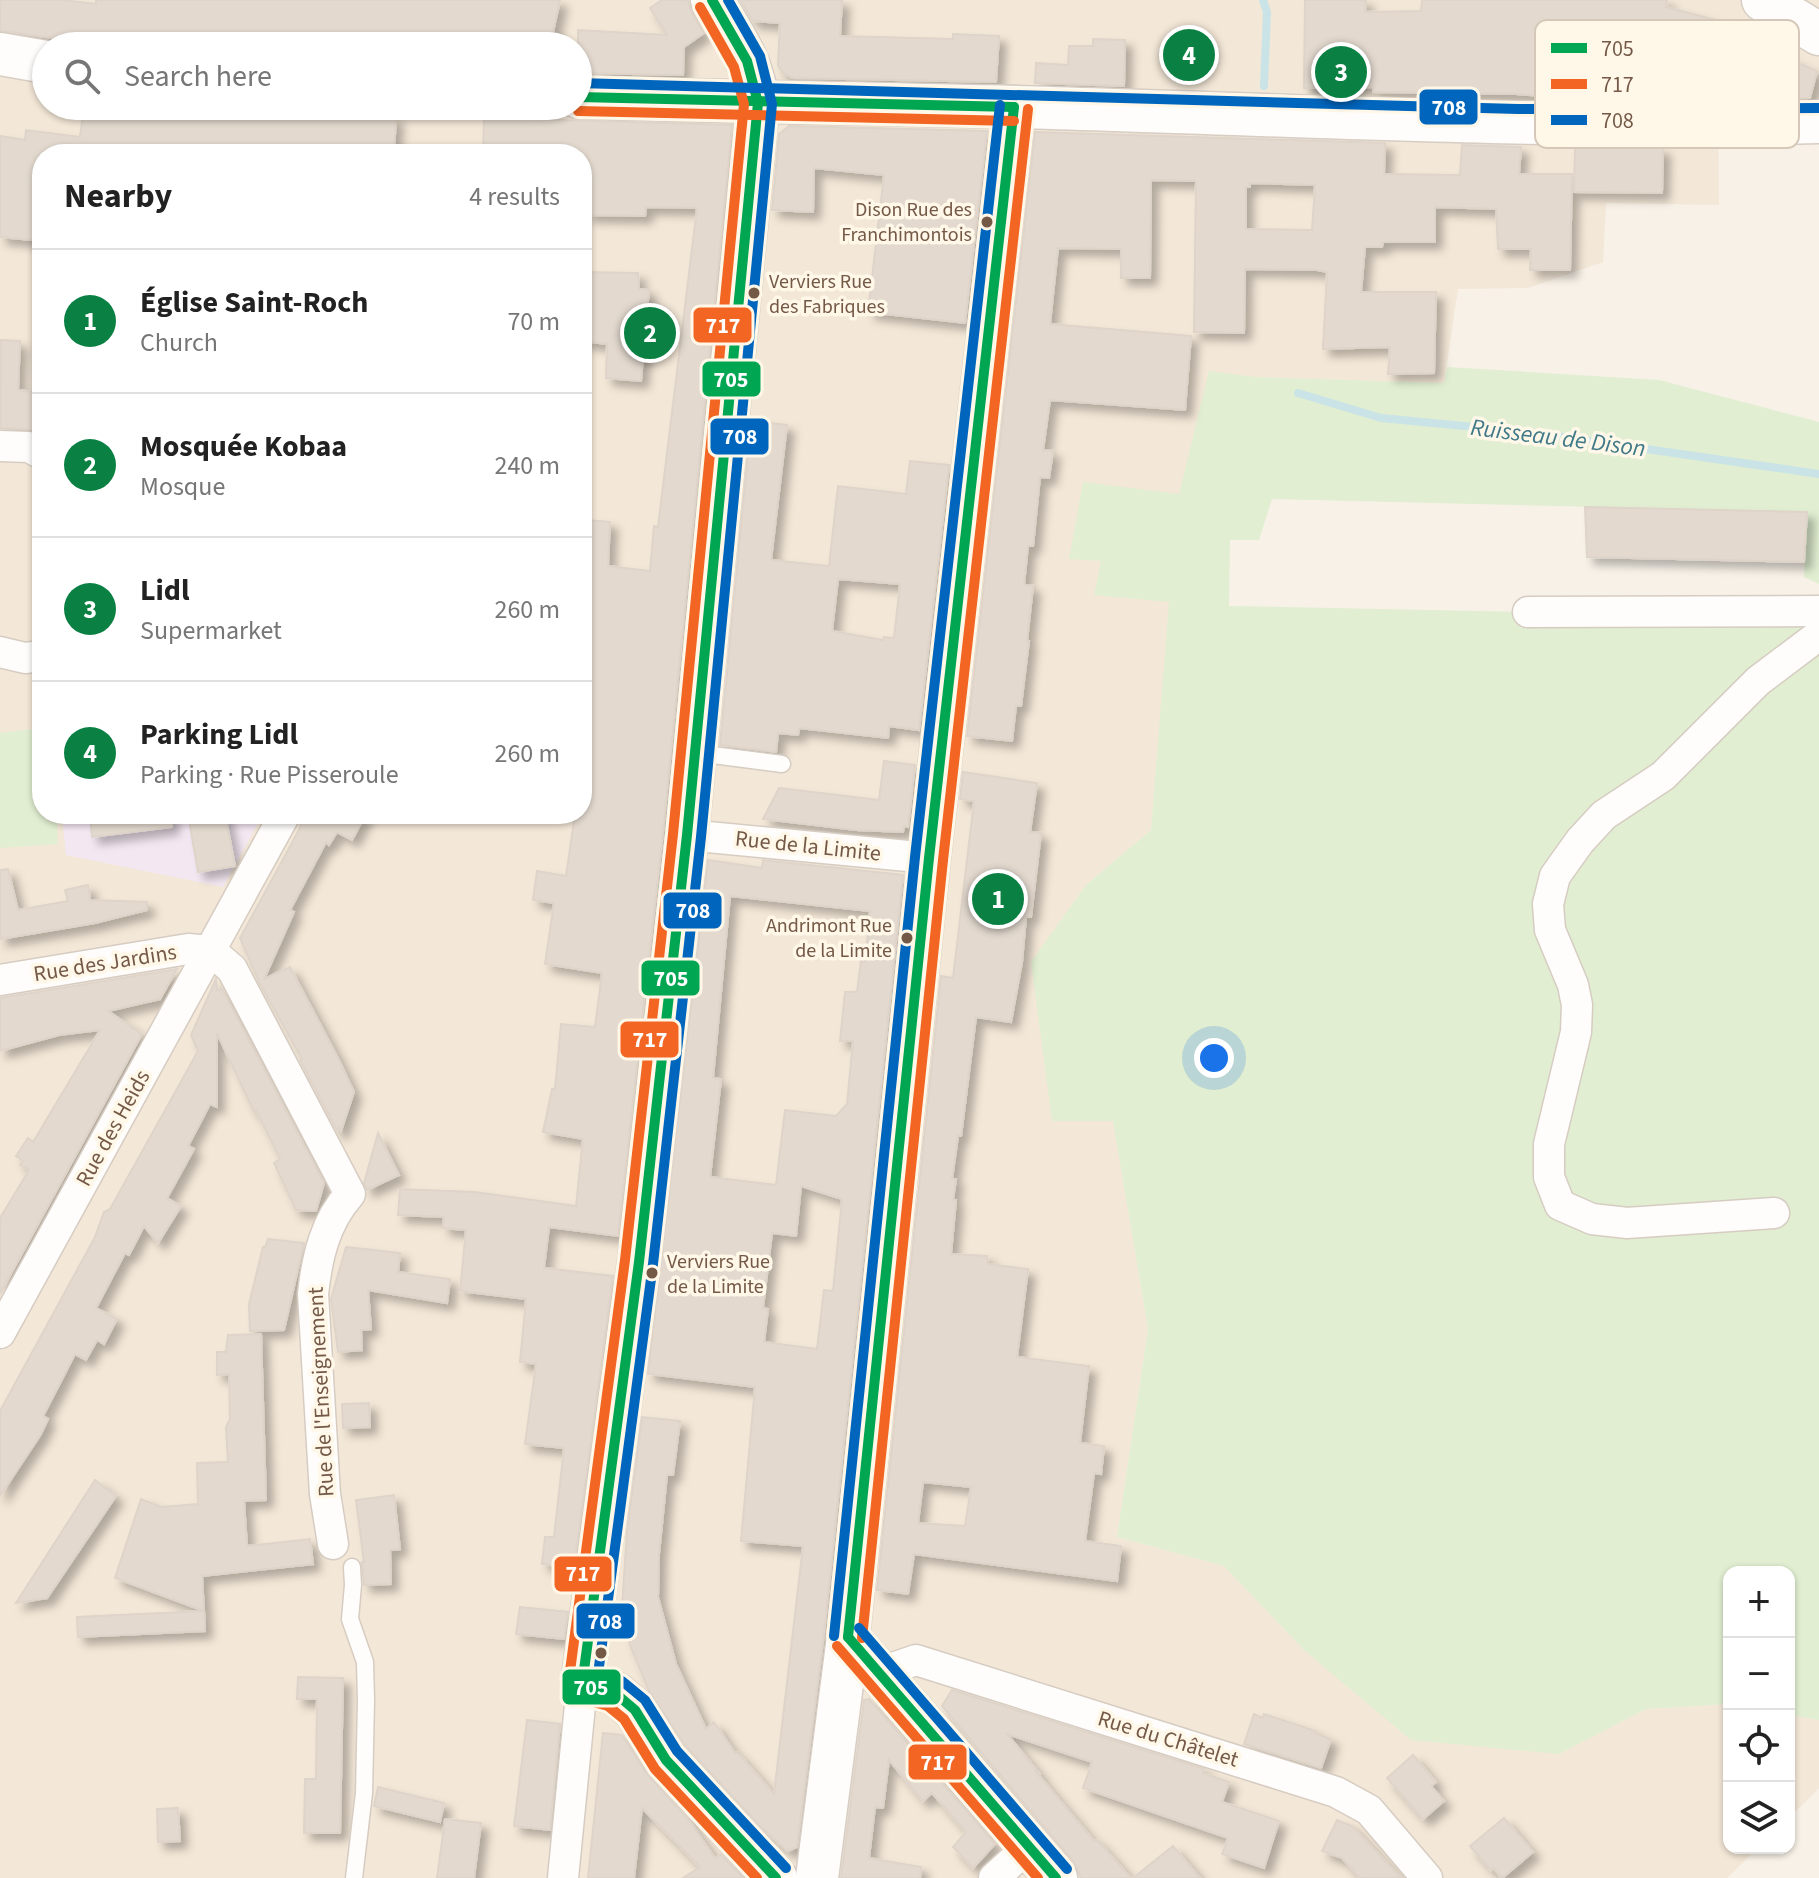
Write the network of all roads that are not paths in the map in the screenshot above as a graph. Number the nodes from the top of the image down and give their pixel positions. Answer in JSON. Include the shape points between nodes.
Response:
{"nodes":[{"id":1,"x":712,"y":0,"type":"edge"},
{"id":2,"x":1763,"y":0,"type":"edge"},
{"id":3,"x":1806,"y":0,"type":"edge"},
{"id":4,"x":1819,"y":7,"type":"edge"},
{"id":5,"x":1796,"y":20,"type":"edge"},
{"id":6,"x":1799,"y":22,"type":"edge"},
{"id":7,"x":1819,"y":34,"type":"edge"},
{"id":8,"x":0,"y":54,"type":"edge"},
{"id":9,"x":32,"y":60,"type":"edge"},
{"id":10,"x":592,"y":97,"type":"edge"},
{"id":11,"x":758,"y":103,"type":"junction"},
{"id":12,"x":1014,"y":107,"type":"junction"},
{"id":13,"x":1799,"y":122,"type":"edge"},
{"id":14,"x":1819,"y":122,"type":"edge"},
{"id":15,"x":1535,"y":123,"type":"edge"},
{"id":16,"x":1819,"y":611,"type":"edge"},
{"id":17,"x":1528,"y":612,"type":"dead end"},
{"id":18,"x":1819,"y":635,"type":"edge"},
{"id":19,"x":0,"y":652,"type":"edge"},
{"id":20,"x":32,"y":657,"type":"edge"},
{"id":21,"x":695,"y":752,"type":"junction"},
{"id":22,"x":782,"y":764,"type":"dead end"},
{"id":23,"x":279,"y":824,"type":"edge"},
{"id":24,"x":687,"y":835,"type":"junction"},
{"id":25,"x":929,"y":858,"type":"junction"},
{"id":26,"x":211,"y":951,"type":"junction"},
{"id":27,"x":0,"y":980,"type":"edge"},
{"id":28,"x":1774,"y":1213,"type":"dead end"},
{"id":29,"x":0,"y":1333,"type":"edge"},
{"id":30,"x":343,"y":1555,"type":"joint"},
{"id":31,"x":848,"y":1637,"type":"junction"},
{"id":32,"x":878,"y":1673,"type":"junction"},
{"id":33,"x":582,"y":1685,"type":"junction"},
{"id":34,"x":1028,"y":1847,"type":"junction"},
{"id":35,"x":354,"y":1878,"type":"edge"},
{"id":36,"x":563,"y":1878,"type":"edge"},
{"id":37,"x":776,"y":1878,"type":"edge"},
{"id":38,"x":817,"y":1878,"type":"edge"},
{"id":39,"x":994,"y":1878,"type":"edge"},
{"id":40,"x":1056,"y":1878,"type":"edge"},
{"id":41,"x":1427,"y":1878,"type":"edge"}],
"edges":[{"from":1,"to":11,"type":"street","via":[[744,52]]},
{"from":2,"to":5,"type":"street"},
{"from":3,"to":4,"type":"street"},
{"from":6,"to":7,"type":"street"},
{"from":8,"to":9,"type":"street"},
{"from":10,"to":11,"type":"street"},
{"from":11,"to":12,"type":"street"},
{"from":11,"to":21,"type":"street"},
{"from":12,"to":15,"type":"street"},
{"from":12,"to":25,"type":"street"},
{"from":13,"to":14,"type":"street"},
{"from":16,"to":17,"type":"street"},
{"from":18,"to":28,"type":"street","via":[[1758,681],[1663,776],[1604,815],[1555,876],[1548,904],[1550,930],[1577,1005],[1576,1032],[1549,1144],[1549,1177],[1560,1205],[1592,1219],[1627,1223]]},
{"from":19,"to":20,"type":"street"},
{"from":21,"to":22,"type":"lane"},
{"from":21,"to":24,"type":"street"},
{"from":23,"to":26,"type":"street","name":"Rue des Heids"},
{"from":24,"to":25,"type":"street","name":"Rue de la Limite"},
{"from":24,"to":33,"type":"street","via":[[639,1262]]},
{"from":25,"to":31,"type":"street"},
{"from":26,"to":27,"type":"street","name":"Rue des Jardins","via":[[188,949]]},
{"from":26,"to":29,"type":"street","name":"Rue des Heids"},
{"from":26,"to":30,"type":"street","name":"Rue de l'Enseignement","via":[[232,969],[350,1194],[334,1211],[317,1261],[313,1294],[325,1494]]},
{"from":30,"to":35,"type":"lane","via":[[353,1585],[350,1619],[365,1662],[364,1793]]},
{"from":31,"to":32,"type":"street"},
{"from":31,"to":38,"type":"street"},
{"from":32,"to":34,"type":"street"},
{"from":32,"to":41,"type":"street","name":"Rue du Châtelet","via":[[916,1660],[1336,1792],[1369,1810]]},
{"from":33,"to":36,"type":"street"},
{"from":33,"to":37,"type":"street","via":[[615,1693],[635,1710],[666,1760]]},
{"from":34,"to":39,"type":"street"},
{"from":34,"to":40,"type":"street"}]}
